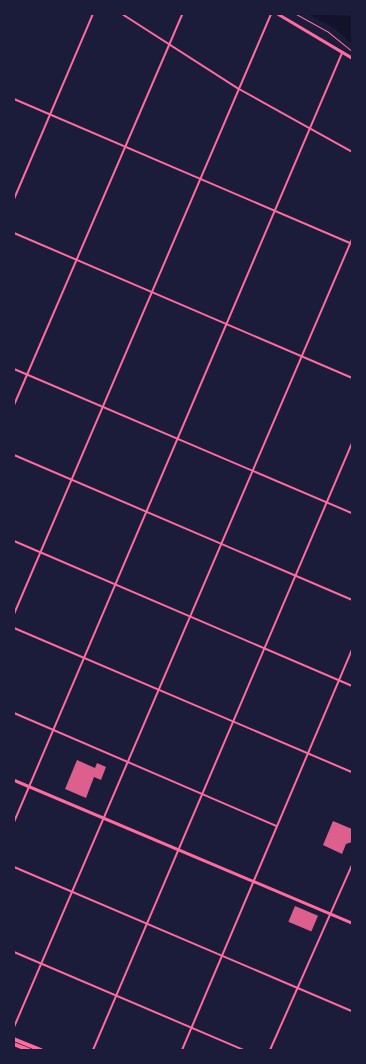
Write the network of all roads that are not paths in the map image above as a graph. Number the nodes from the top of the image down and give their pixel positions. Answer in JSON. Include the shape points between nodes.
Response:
{"nodes":[{"id":1,"x":93,"y":14,"type":"edge"},
{"id":2,"x":122,"y":14,"type":"edge"},
{"id":3,"x":182,"y":14,"type":"edge"},
{"id":4,"x":271,"y":14,"type":"edge"},
{"id":5,"x":278,"y":14,"type":"edge"},
{"id":6,"x":169,"y":44,"type":"junction"},
{"id":7,"x":342,"y":52,"type":"junction"},
{"id":8,"x":352,"y":58,"type":"edge"},
{"id":9,"x":239,"y":89,"type":"junction"},
{"id":10,"x":14,"y":99,"type":"edge"},
{"id":11,"x":50,"y":114,"type":"junction"},
{"id":12,"x":309,"y":130,"type":"junction"},
{"id":13,"x":125,"y":146,"type":"junction"},
{"id":14,"x":352,"y":152,"type":"edge"},
{"id":15,"x":200,"y":178,"type":"junction"},
{"id":16,"x":14,"y":199,"type":"edge"},
{"id":17,"x":275,"y":210,"type":"junction"},
{"id":18,"x":14,"y":234,"type":"edge"},
{"id":19,"x":352,"y":239,"type":"edge"},
{"id":20,"x":351,"y":243,"type":"edge"},
{"id":21,"x":77,"y":260,"type":"junction"},
{"id":22,"x":151,"y":292,"type":"junction"},
{"id":23,"x":226,"y":325,"type":"junction"},
{"id":24,"x":302,"y":356,"type":"junction"},
{"id":25,"x":14,"y":369,"type":"edge"},
{"id":26,"x":27,"y":375,"type":"junction"},
{"id":27,"x":352,"y":378,"type":"edge"},
{"id":28,"x":14,"y":405,"type":"edge"},
{"id":29,"x":102,"y":406,"type":"junction"},
{"id":30,"x":177,"y":438,"type":"junction"},
{"id":31,"x":352,"y":444,"type":"edge"},
{"id":32,"x":14,"y":455,"type":"edge"},
{"id":33,"x":252,"y":470,"type":"junction"},
{"id":34,"x":71,"y":479,"type":"junction"},
{"id":35,"x":327,"y":503,"type":"junction"},
{"id":36,"x":146,"y":512,"type":"junction"},
{"id":37,"x":352,"y":513,"type":"edge"},
{"id":38,"x":14,"y":541,"type":"edge"},
{"id":39,"x":221,"y":545,"type":"junction"},
{"id":40,"x":40,"y":552,"type":"junction"},
{"id":41,"x":295,"y":576,"type":"junction"},
{"id":42,"x":114,"y":584,"type":"junction"},
{"id":43,"x":352,"y":600,"type":"edge"},
{"id":44,"x":14,"y":614,"type":"edge"},
{"id":45,"x":189,"y":616,"type":"junction"},
{"id":46,"x":14,"y":628,"type":"edge"},
{"id":47,"x":265,"y":648,"type":"junction"},
{"id":48,"x":352,"y":650,"type":"edge"},
{"id":49,"x":83,"y":657,"type":"junction"},
{"id":50,"x":339,"y":680,"type":"junction"},
{"id":51,"x":352,"y":686,"type":"edge"},
{"id":52,"x":159,"y":689,"type":"junction"},
{"id":53,"x":14,"y":713,"type":"edge"},
{"id":54,"x":233,"y":721,"type":"junction"},
{"id":55,"x":53,"y":730,"type":"junction"},
{"id":56,"x":308,"y":753,"type":"junction"},
{"id":57,"x":128,"y":762,"type":"junction"},
{"id":58,"x":352,"y":772,"type":"edge"},
{"id":59,"x":14,"y":780,"type":"edge"},
{"id":60,"x":28,"y":786,"type":"junction"},
{"id":61,"x":202,"y":794,"type":"junction"},
{"id":62,"x":104,"y":818,"type":"junction"},
{"id":63,"x":14,"y":822,"type":"edge"},
{"id":64,"x":277,"y":826,"type":"junction"},
{"id":65,"x":179,"y":850,"type":"junction"},
{"id":66,"x":352,"y":865,"type":"edge"},
{"id":67,"x":14,"y":867,"type":"edge"},
{"id":68,"x":254,"y":882,"type":"junction"},
{"id":69,"x":73,"y":892,"type":"junction"},
{"id":70,"x":329,"y":913,"type":"junction"},
{"id":71,"x":352,"y":923,"type":"edge"},
{"id":72,"x":147,"y":924,"type":"junction"},
{"id":73,"x":14,"y":952,"type":"edge"},
{"id":74,"x":222,"y":956,"type":"junction"},
{"id":75,"x":41,"y":964,"type":"junction"},
{"id":76,"x":297,"y":986,"type":"junction"},
{"id":77,"x":116,"y":996,"type":"junction"},
{"id":78,"x":352,"y":1011,"type":"edge"},
{"id":79,"x":14,"y":1027,"type":"edge"},
{"id":80,"x":192,"y":1028,"type":"junction"},
{"id":81,"x":14,"y":1039,"type":"edge"},
{"id":82,"x":14,"y":1044,"type":"edge"},
{"id":83,"x":29,"y":1050,"type":"edge"},
{"id":84,"x":41,"y":1050,"type":"edge"},
{"id":85,"x":93,"y":1050,"type":"edge"},
{"id":86,"x":182,"y":1050,"type":"edge"},
{"id":87,"x":244,"y":1050,"type":"edge"},
{"id":88,"x":270,"y":1050,"type":"edge"}],
"edges":[{"from":1,"to":11,"type":"street"},
{"from":2,"to":6,"type":"street"},
{"from":3,"to":6,"type":"street"},
{"from":4,"to":9,"type":"street"},
{"from":5,"to":7,"type":"street"},
{"from":6,"to":9,"type":"street"},
{"from":6,"to":13,"type":"street"},
{"from":7,"to":8,"type":"street"},
{"from":7,"to":12,"type":"street"},
{"from":9,"to":12,"type":"street"},
{"from":9,"to":15,"type":"street"},
{"from":10,"to":11,"type":"street"},
{"from":11,"to":13,"type":"street"},
{"from":11,"to":16,"type":"street"},
{"from":12,"to":14,"type":"street"},
{"from":12,"to":17,"type":"street"},
{"from":13,"to":15,"type":"street"},
{"from":13,"to":21,"type":"street"},
{"from":15,"to":17,"type":"street"},
{"from":15,"to":22,"type":"street"},
{"from":17,"to":20,"type":"street"},
{"from":17,"to":23,"type":"street"},
{"from":18,"to":21,"type":"street"},
{"from":19,"to":20,"type":"street"},
{"from":20,"to":24,"type":"street"},
{"from":21,"to":22,"type":"street"},
{"from":21,"to":26,"type":"street"},
{"from":22,"to":23,"type":"street"},
{"from":22,"to":29,"type":"street"},
{"from":23,"to":24,"type":"street"},
{"from":23,"to":30,"type":"street"},
{"from":24,"to":27,"type":"street"},
{"from":24,"to":33,"type":"street"},
{"from":25,"to":26,"type":"street"},
{"from":26,"to":28,"type":"street"},
{"from":26,"to":29,"type":"street"},
{"from":29,"to":30,"type":"street"},
{"from":29,"to":34,"type":"street"},
{"from":30,"to":33,"type":"street"},
{"from":30,"to":36,"type":"street"},
{"from":31,"to":35,"type":"street"},
{"from":32,"to":34,"type":"street"},
{"from":33,"to":35,"type":"street"},
{"from":33,"to":39,"type":"street"},
{"from":34,"to":36,"type":"street"},
{"from":34,"to":40,"type":"street"},
{"from":35,"to":37,"type":"street"},
{"from":35,"to":41,"type":"street"},
{"from":36,"to":39,"type":"street"},
{"from":36,"to":42,"type":"street"},
{"from":38,"to":40,"type":"street"},
{"from":39,"to":41,"type":"street"},
{"from":39,"to":45,"type":"street"},
{"from":40,"to":42,"type":"street"},
{"from":40,"to":44,"type":"street"},
{"from":41,"to":43,"type":"street"},
{"from":41,"to":47,"type":"street"},
{"from":42,"to":45,"type":"street"},
{"from":42,"to":49,"type":"street"},
{"from":45,"to":47,"type":"street"},
{"from":45,"to":52,"type":"street"},
{"from":46,"to":49,"type":"street"},
{"from":47,"to":50,"type":"street"},
{"from":47,"to":54,"type":"street"},
{"from":48,"to":50,"type":"street"},
{"from":49,"to":52,"type":"street"},
{"from":49,"to":55,"type":"street"},
{"from":50,"to":51,"type":"street"},
{"from":50,"to":56,"type":"street"},
{"from":52,"to":54,"type":"street"},
{"from":52,"to":57,"type":"street"},
{"from":53,"to":55,"type":"street"},
{"from":54,"to":56,"type":"street"},
{"from":54,"to":61,"type":"street"},
{"from":55,"to":57,"type":"street"},
{"from":55,"to":60,"type":"street"},
{"from":56,"to":58,"type":"street"},
{"from":56,"to":64,"type":"street"},
{"from":57,"to":61,"type":"street"},
{"from":57,"to":62,"type":"street"},
{"from":59,"to":60,"type":"street"},
{"from":60,"to":62,"type":"street"},
{"from":60,"to":63,"type":"street"},
{"from":61,"to":64,"type":"street"},
{"from":61,"to":65,"type":"street"},
{"from":62,"to":65,"type":"street"},
{"from":62,"to":69,"type":"street"},
{"from":64,"to":68,"type":"street"},
{"from":65,"to":68,"type":"street"},
{"from":65,"to":72,"type":"street"},
{"from":66,"to":70,"type":"street"},
{"from":67,"to":69,"type":"street"},
{"from":68,"to":70,"type":"street"},
{"from":68,"to":74,"type":"street"},
{"from":69,"to":72,"type":"street"},
{"from":69,"to":75,"type":"street"},
{"from":70,"to":71,"type":"street"},
{"from":70,"to":76,"type":"street"},
{"from":72,"to":74,"type":"street"},
{"from":72,"to":77,"type":"street"},
{"from":73,"to":75,"type":"street"},
{"from":74,"to":76,"type":"street"},
{"from":74,"to":80,"type":"street"},
{"from":75,"to":77,"type":"street"},
{"from":75,"to":79,"type":"street"},
{"from":76,"to":78,"type":"street"},
{"from":76,"to":88,"type":"street"},
{"from":77,"to":80,"type":"street"},
{"from":77,"to":85,"type":"street"},
{"from":80,"to":86,"type":"street"},
{"from":80,"to":87,"type":"street"},
{"from":81,"to":84,"type":"highway"},
{"from":82,"to":83,"type":"highway"}]}
